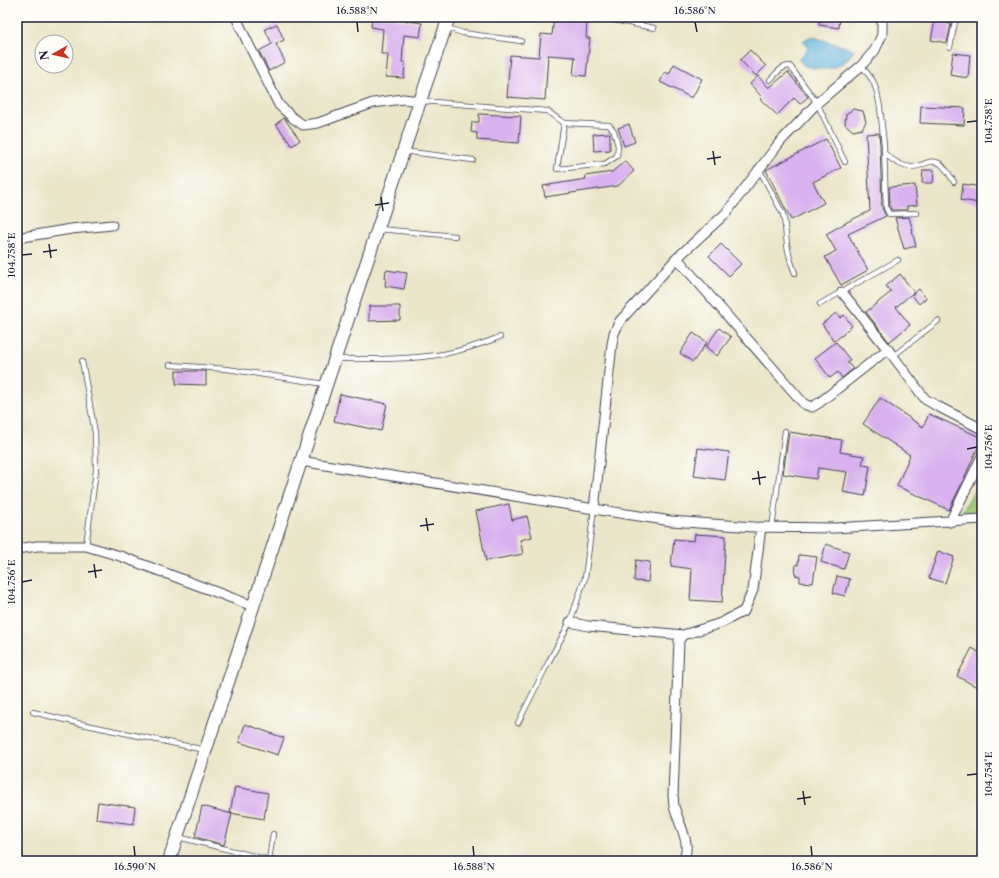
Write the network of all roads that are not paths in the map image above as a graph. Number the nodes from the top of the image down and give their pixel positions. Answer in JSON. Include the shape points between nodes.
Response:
{"nodes":[{"id":1,"x":116,"y":17,"type":"edge"},
{"id":2,"x":134,"y":17,"type":"edge"},
{"id":3,"x":236,"y":17,"type":"edge"},
{"id":4,"x":599,"y":17,"type":"edge"},
{"id":5,"x":882,"y":17,"type":"edge"},
{"id":6,"x":956,"y":17,"type":"edge"},
{"id":7,"x":447,"y":22,"type":"edge"},
{"id":8,"x":654,"y":28,"type":"dead end"},
{"id":9,"x":521,"y":41,"type":"dead end"},
{"id":10,"x":950,"y":47,"type":"dead end"},
{"id":11,"x":862,"y":66,"type":"junction"},
{"id":12,"x":770,"y":80,"type":"dead end"},
{"id":13,"x":420,"y":101,"type":"junction"},
{"id":14,"x":817,"y":103,"type":"junction"},
{"id":15,"x":564,"y":123,"type":"junction"},
{"id":16,"x":403,"y":152,"type":"junction"},
{"id":17,"x":885,"y":154,"type":"junction"},
{"id":18,"x":473,"y":160,"type":"dead end"},
{"id":19,"x":845,"y":162,"type":"dead end"},
{"id":20,"x":759,"y":169,"type":"junction"},
{"id":21,"x":954,"y":182,"type":"dead end"},
{"id":22,"x":918,"y":213,"type":"dead end"},
{"id":23,"x":112,"y":225,"type":"dead end"},
{"id":24,"x":378,"y":229,"type":"junction"},
{"id":25,"x":455,"y":236,"type":"dead end"},
{"id":26,"x":17,"y":238,"type":"edge"},
{"id":27,"x":677,"y":258,"type":"junction"},
{"id":28,"x":898,"y":260,"type":"dead end"},
{"id":29,"x":795,"y":273,"type":"dead end"},
{"id":30,"x":842,"y":292,"type":"junction"},
{"id":31,"x":820,"y":304,"type":"dead end"},
{"id":32,"x":938,"y":321,"type":"dead end"},
{"id":33,"x":500,"y":337,"type":"dead end"},
{"id":34,"x":890,"y":352,"type":"junction"},
{"id":35,"x":334,"y":360,"type":"junction"},
{"id":36,"x":82,"y":361,"type":"dead end"},
{"id":37,"x":170,"y":365,"type":"dead end"},
{"id":38,"x":326,"y":384,"type":"junction"},
{"id":39,"x":982,"y":429,"type":"edge"},
{"id":40,"x":785,"y":431,"type":"dead end"},
{"id":41,"x":982,"y":456,"type":"edge"},
{"id":42,"x":301,"y":460,"type":"junction"},
{"id":43,"x":594,"y":509,"type":"junction"},
{"id":44,"x":982,"y":519,"type":"edge"},
{"id":45,"x":950,"y":522,"type":"junction"},
{"id":46,"x":761,"y":527,"type":"junction"},
{"id":47,"x":772,"y":528,"type":"junction"},
{"id":48,"x":86,"y":546,"type":"junction"},
{"id":49,"x":17,"y":549,"type":"edge"},
{"id":50,"x":253,"y":606,"type":"junction"},
{"id":51,"x":570,"y":622,"type":"junction"},
{"id":52,"x":683,"y":635,"type":"junction"},
{"id":53,"x":33,"y":712,"type":"dead end"},
{"id":54,"x":518,"y":724,"type":"dead end"},
{"id":55,"x":205,"y":750,"type":"junction"},
{"id":56,"x":273,"y":834,"type":"dead end"},
{"id":57,"x":176,"y":837,"type":"junction"},
{"id":58,"x":272,"y":860,"type":"edge"},
{"id":59,"x":169,"y":861,"type":"edge"},
{"id":60,"x":681,"y":861,"type":"edge"}],
"edges":[{"from":1,"to":2,"type":"street"},
{"from":3,"to":13,"type":"street","via":[[279,105],[303,124],[318,123],[373,103],[403,99]]},
{"from":4,"to":8,"type":"lane"},
{"from":5,"to":11,"type":"street","via":[[882,35],[875,50]]},
{"from":6,"to":10,"type":"lane"},
{"from":7,"to":9,"type":"lane","via":[[463,33]]},
{"from":7,"to":13,"type":"street"},
{"from":11,"to":14,"type":"street"},
{"from":11,"to":17,"type":"lane","via":[[873,81],[877,92]]},
{"from":12,"to":14,"type":"lane","via":[[781,69],[790,66]]},
{"from":13,"to":15,"type":"lane","via":[[547,111]]},
{"from":13,"to":16,"type":"street"},
{"from":14,"to":19,"type":"lane"},
{"from":14,"to":20,"type":"street","via":[[780,142]]},
{"from":15,"to":15,"type":"lane","via":[[557,169],[605,164],[617,156],[618,146],[614,131],[609,126]]},
{"from":16,"to":18,"type":"lane"},
{"from":16,"to":24,"type":"street"},
{"from":17,"to":21,"type":"lane","via":[[904,167],[917,167],[926,162],[939,163]]},
{"from":17,"to":22,"type":"lane","via":[[886,208],[889,214]]},
{"from":20,"to":27,"type":"street","via":[[726,213]]},
{"from":20,"to":29,"type":"lane","via":[[783,214],[790,261]]},
{"from":23,"to":26,"type":"street"},
{"from":24,"to":25,"type":"lane"},
{"from":24,"to":35,"type":"street"},
{"from":27,"to":34,"type":"street","via":[[804,404],[812,407],[819,403]]},
{"from":27,"to":43,"type":"street","via":[[620,322],[614,333]]},
{"from":28,"to":30,"type":"lane"},
{"from":30,"to":31,"type":"lane"},
{"from":30,"to":34,"type":"street"},
{"from":32,"to":34,"type":"lane"},
{"from":33,"to":35,"type":"lane","via":[[472,347],[431,356]]},
{"from":34,"to":39,"type":"street","via":[[925,399]]},
{"from":35,"to":38,"type":"street"},
{"from":36,"to":48,"type":"lane","via":[[95,433],[96,470]]},
{"from":37,"to":38,"type":"lane"},
{"from":38,"to":42,"type":"street"},
{"from":40,"to":47,"type":"lane"},
{"from":41,"to":45,"type":"street"},
{"from":42,"to":43,"type":"street"},
{"from":42,"to":50,"type":"street"},
{"from":43,"to":46,"type":"street","via":[[671,521]]},
{"from":43,"to":51,"type":"lane","via":[[585,578]]},
{"from":44,"to":45,"type":"street"},
{"from":45,"to":47,"type":"street","via":[[835,528]]},
{"from":46,"to":47,"type":"street"},
{"from":46,"to":52,"type":"street","via":[[753,590],[744,610],[721,623]]},
{"from":48,"to":49,"type":"street","via":[[36,546]]},
{"from":48,"to":50,"type":"street","via":[[120,556]]},
{"from":50,"to":55,"type":"street"},
{"from":51,"to":52,"type":"street"},
{"from":51,"to":54,"type":"lane"},
{"from":52,"to":60,"type":"street","via":[[679,640],[673,796],[686,843],[687,852]]},
{"from":53,"to":55,"type":"lane"},
{"from":55,"to":57,"type":"street"},
{"from":56,"to":58,"type":"lane"},
{"from":57,"to":58,"type":"lane"},
{"from":57,"to":59,"type":"street"}]}
